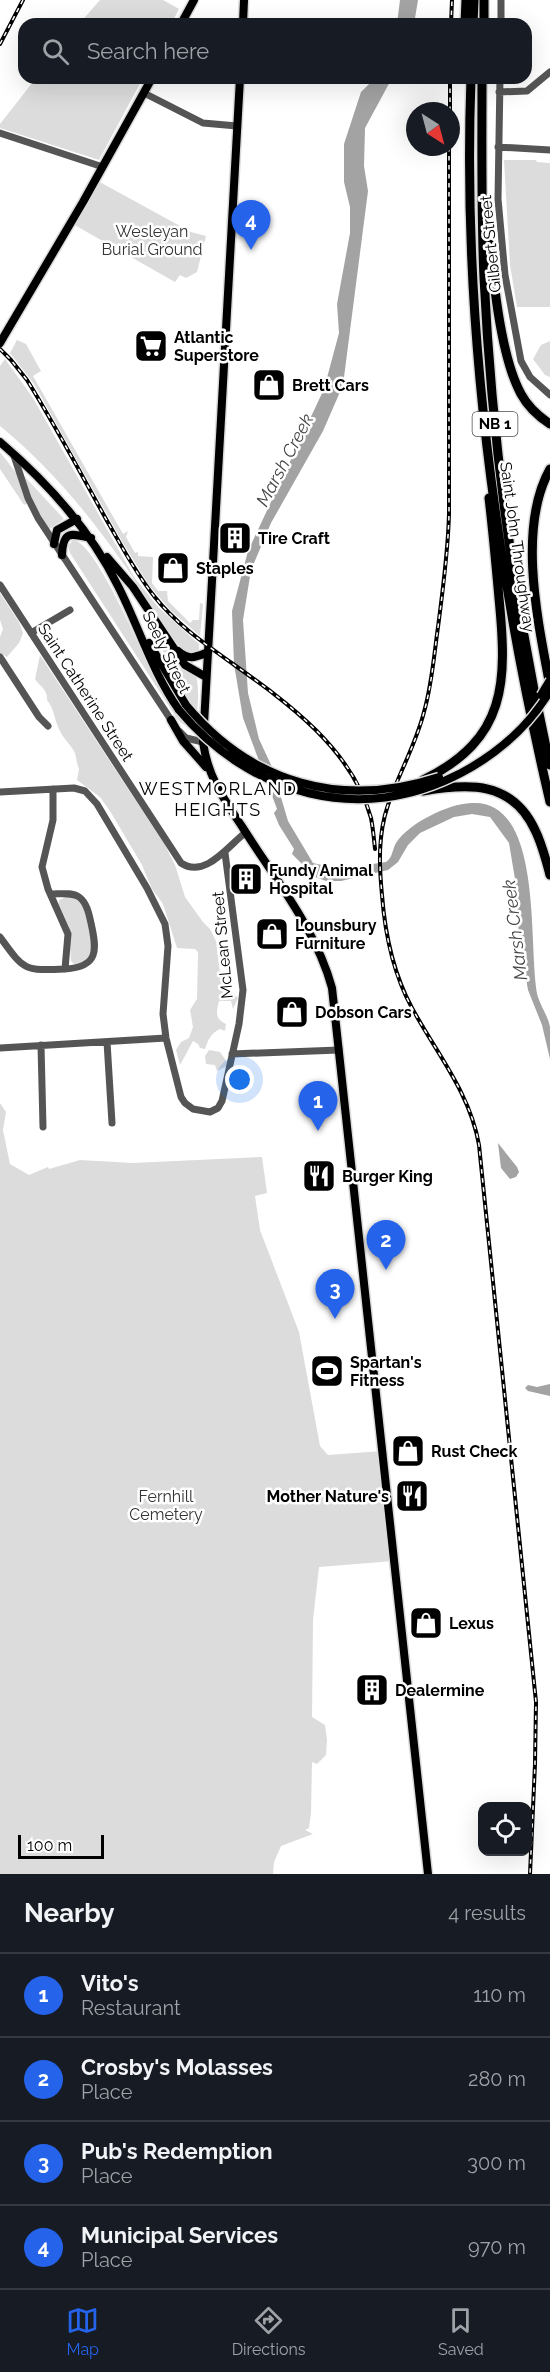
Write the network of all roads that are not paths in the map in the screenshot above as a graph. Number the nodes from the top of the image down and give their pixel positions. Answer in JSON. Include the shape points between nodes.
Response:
{"nodes":[{"id":1,"x":194,"y":0,"type":"edge"},
{"id":2,"x":244,"y":0,"type":"edge"},
{"id":3,"x":466,"y":0,"type":"edge"},
{"id":4,"x":474,"y":0,"type":"edge"},
{"id":5,"x":484,"y":0,"type":"edge"},
{"id":6,"x":501,"y":0,"type":"edge"},
{"id":7,"x":184,"y":18,"type":"edge"},
{"id":8,"x":243,"y":18,"type":"edge"},
{"id":9,"x":465,"y":18,"type":"edge"},
{"id":10,"x":473,"y":18,"type":"edge"},
{"id":11,"x":484,"y":18,"type":"edge"},
{"id":12,"x":501,"y":18,"type":"edge"},
{"id":13,"x":550,"y":72,"type":"edge"},
{"id":14,"x":149,"y":84,"type":"edge"},
{"id":15,"x":240,"y":84,"type":"edge"},
{"id":16,"x":466,"y":84,"type":"edge"},
{"id":17,"x":471,"y":84,"type":"edge"},
{"id":18,"x":482,"y":84,"type":"edge"},
{"id":19,"x":500,"y":84,"type":"edge"},
{"id":20,"x":499,"y":92,"type":"junction"},
{"id":21,"x":144,"y":93,"type":"junction"},
{"id":22,"x":237,"y":126,"type":"junction"},
{"id":23,"x":0,"y":133,"type":"edge"},
{"id":24,"x":469,"y":134,"type":"junction"},
{"id":25,"x":498,"y":147,"type":"junction"},
{"id":26,"x":550,"y":150,"type":"edge"},
{"id":27,"x":103,"y":167,"type":"junction"},
{"id":28,"x":483,"y":167,"type":"junction"},
{"id":29,"x":0,"y":344,"type":"edge"},
{"id":30,"x":550,"y":395,"type":"edge"},
{"id":31,"x":485,"y":420,"type":"junction"},
{"id":32,"x":550,"y":424,"type":"edge"},
{"id":33,"x":0,"y":442,"type":"edge"},
{"id":34,"x":13,"y":453,"type":"junction"},
{"id":35,"x":550,"y":469,"type":"edge"},
{"id":36,"x":77,"y":519,"type":"junction"},
{"id":37,"x":91,"y":538,"type":"junction"},
{"id":38,"x":54,"y":544,"type":"junction"},
{"id":39,"x":98,"y":548,"type":"junction"},
{"id":40,"x":62,"y":555,"type":"junction"},
{"id":41,"x":0,"y":585,"type":"edge"},
{"id":42,"x":69,"y":610,"type":"dead end"},
{"id":43,"x":31,"y":633,"type":"junction"},
{"id":44,"x":173,"y":647,"type":"junction"},
{"id":45,"x":208,"y":652,"type":"junction"},
{"id":46,"x":0,"y":657,"type":"edge"},
{"id":47,"x":206,"y":677,"type":"junction"},
{"id":48,"x":550,"y":680,"type":"edge"},
{"id":49,"x":550,"y":686,"type":"edge"},
{"id":50,"x":550,"y":691,"type":"edge"},
{"id":51,"x":204,"y":715,"type":"junction"},
{"id":52,"x":171,"y":720,"type":"junction"},
{"id":53,"x":48,"y":726,"type":"dead end"},
{"id":54,"x":203,"y":742,"type":"junction"},
{"id":55,"x":550,"y":765,"type":"edge"},
{"id":56,"x":208,"y":770,"type":"junction"},
{"id":57,"x":413,"y":788,"type":"junction"},
{"id":58,"x":53,"y":789,"type":"junction"},
{"id":59,"x":0,"y":792,"type":"edge"},
{"id":60,"x":550,"y":802,"type":"edge"},
{"id":61,"x":245,"y":833,"type":"junction"},
{"id":62,"x":225,"y":853,"type":"junction"},
{"id":63,"x":550,"y":875,"type":"edge"},
{"id":64,"x":51,"y":894,"type":"junction"},
{"id":65,"x":0,"y":937,"type":"edge"},
{"id":66,"x":65,"y":969,"type":"junction"},
{"id":67,"x":166,"y":1038,"type":"junction"},
{"id":68,"x":107,"y":1042,"type":"junction"},
{"id":69,"x":41,"y":1045,"type":"junction"},
{"id":70,"x":0,"y":1048,"type":"edge"},
{"id":71,"x":339,"y":1050,"type":"junction"},
{"id":72,"x":232,"y":1054,"type":"junction"},
{"id":73,"x":112,"y":1124,"type":"dead end"},
{"id":74,"x":43,"y":1127,"type":"dead end"},
{"id":75,"x":428,"y":1874,"type":"edge"}],
"edges":[{"from":1,"to":7,"type":"main road"},
{"from":2,"to":8,"type":"main road"},
{"from":3,"to":9,"type":"highway"},
{"from":4,"to":10,"type":"highway"},
{"from":5,"to":11,"type":"highway"},
{"from":6,"to":12,"type":"street"},
{"from":13,"to":20,"type":"street","via":[[527,91]]},
{"from":14,"to":21,"type":"main road"},
{"from":15,"to":22,"type":"main road"},
{"from":16,"to":24,"type":"highway"},
{"from":17,"to":24,"type":"highway","name":"Saint John Throughway","number":"NB 1"},
{"from":18,"to":28,"type":"highway","name":"Saint John Throughway","number":"NB 1"},
{"from":19,"to":20,"type":"street","name":"Gilbert Street"},
{"from":20,"to":25,"type":"street","name":"Gilbert Street"},
{"from":21,"to":22,"type":"street","via":[[203,123]]},
{"from":21,"to":27,"type":"main road"},
{"from":22,"to":45,"type":"main road"},
{"from":23,"to":27,"type":"street"},
{"from":24,"to":31,"type":"highway","name":"Saint John Throughway","number":"NB 1","via":[[474,281]]},
{"from":25,"to":26,"type":"street"},
{"from":25,"to":30,"type":"street","name":"Gilbert Street","via":[[502,247],[518,350],[526,372]]},
{"from":27,"to":29,"type":"main road"},
{"from":28,"to":32,"type":"highway","via":[[494,277],[511,369],[522,397]]},
{"from":28,"to":55,"type":"highway","name":"Saint John Throughway","number":"NB 1","via":[[484,280],[495,419],[516,589]]},
{"from":31,"to":57,"type":"highway","bridge":true,"via":[[503,676],[485,728],[450,764]]},
{"from":31,"to":60,"type":"highway","name":"Saint John Throughway","number":"NB 1","via":[[519,652]]},
{"from":33,"to":34,"type":"main road","name":"Seely Street"},
{"from":34,"to":36,"type":"main road","name":"Seely Street"},
{"from":34,"to":38,"type":"street","via":[[33,508]]},
{"from":35,"to":49,"type":"highway","via":[[537,509],[532,569]]},
{"from":36,"to":37,"type":"main road","name":"Seely Street"},
{"from":36,"to":38,"type":"main road","via":[[57,530]]},
{"from":37,"to":39,"type":"main road","name":"Seely Street"},
{"from":37,"to":40,"type":"main road","via":[[68,536],[62,543]]},
{"from":38,"to":40,"type":"street"},
{"from":39,"to":44,"type":"main road","via":[[133,587]]},
{"from":39,"to":57,"type":"main road","name":"Seely Street","bridge":true,"via":[[162,683],[183,707],[236,752],[265,769],[305,784],[355,792]]},
{"from":40,"to":52,"type":"street"},
{"from":41,"to":43,"type":"street","name":"Saint Catherine Street"},
{"from":42,"to":43,"type":"street"},
{"from":43,"to":62,"type":"street","name":"Saint Catherine Street","via":[[181,863],[194,868]]},
{"from":44,"to":45,"type":"main road","via":[[189,658]]},
{"from":44,"to":47,"type":"main road","via":[[188,668]]},
{"from":45,"to":47,"type":"main road"},
{"from":46,"to":53,"type":"street"},
{"from":47,"to":51,"type":"main road"},
{"from":48,"to":57,"type":"main road","name":"Seely Street","bridge":true,"via":[[528,713],[493,746],[453,771]]},
{"from":50,"to":57,"type":"main road","name":"Seely Street","bridge":true,"via":[[499,748],[455,776]]},
{"from":51,"to":52,"type":"main road","via":[[194,727],[186,729]]},
{"from":51,"to":54,"type":"main road"},
{"from":52,"to":54,"type":"street","via":[[181,734]]},
{"from":52,"to":56,"type":"main road"},
{"from":54,"to":56,"type":"main road"},
{"from":56,"to":61,"type":"main road"},
{"from":57,"to":63,"type":"highway","bridge":true,"via":[[468,785],[501,794],[527,817],[539,838]]},
{"from":58,"to":59,"type":"street"},
{"from":58,"to":64,"type":"street","via":[[53,817],[42,865]]},
{"from":58,"to":67,"type":"street","via":[[74,788],[89,795],[160,912],[168,939],[163,1001]]},
{"from":61,"to":62,"type":"street"},
{"from":61,"to":71,"type":"main road","via":[[310,932],[324,961],[334,997]]},
{"from":62,"to":72,"type":"street","name":"McLean Street","via":[[243,990]]},
{"from":64,"to":66,"type":"street","via":[[68,934]]},
{"from":64,"to":66,"type":"street","via":[[71,894],[82,900],[95,943],[89,961]]},
{"from":65,"to":66,"type":"street","via":[[26,967]]},
{"from":67,"to":68,"type":"street"},
{"from":67,"to":72,"type":"street","name":"McLean Street","via":[[179,1092],[194,1109],[216,1110],[221,1103]]},
{"from":68,"to":69,"type":"street"},
{"from":68,"to":73,"type":"street"},
{"from":69,"to":70,"type":"street"},
{"from":69,"to":74,"type":"street"},
{"from":71,"to":72,"type":"street"},
{"from":71,"to":75,"type":"main road"}]}
